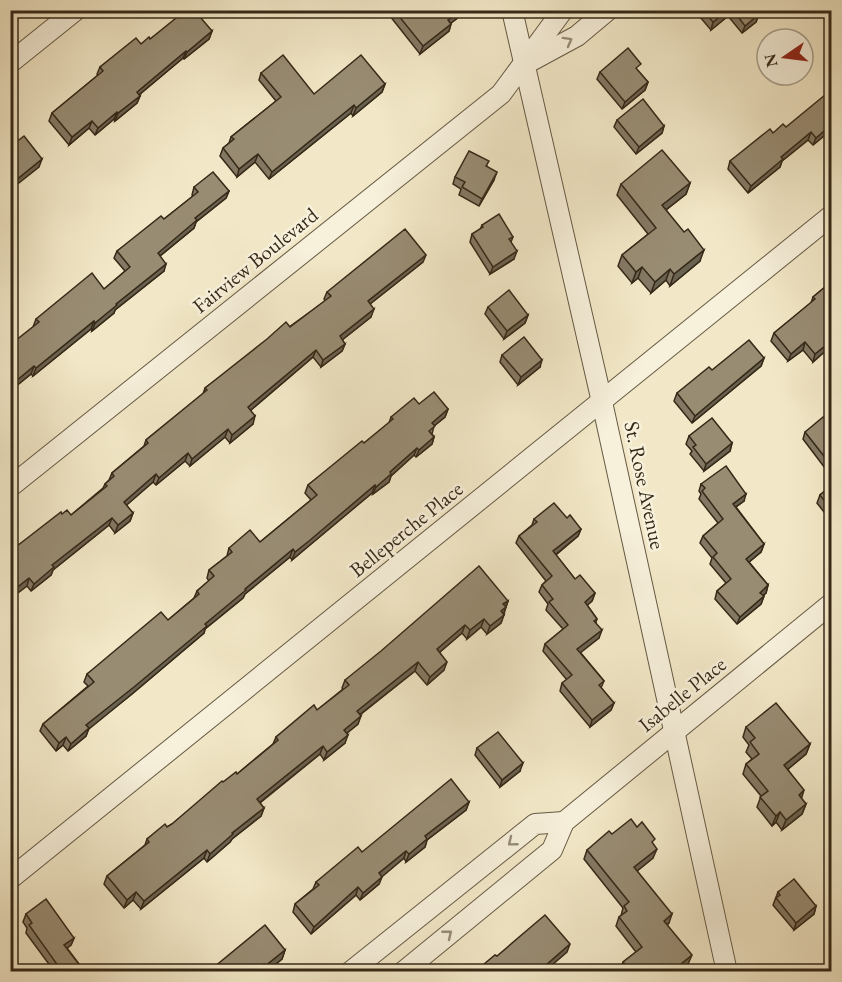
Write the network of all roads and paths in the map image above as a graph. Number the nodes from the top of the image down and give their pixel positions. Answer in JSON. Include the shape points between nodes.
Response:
{"nodes":[{"id":1,"x":75,"y":10,"type":"edge"},
{"id":2,"x":512,"y":10,"type":"edge"},
{"id":3,"x":562,"y":10,"type":"edge"},
{"id":4,"x":608,"y":10,"type":"edge"},
{"id":5,"x":10,"y":63,"type":"edge"},
{"id":6,"x":524,"y":65,"type":"junction"},
{"id":7,"x":831,"y":215,"type":"edge"},
{"id":8,"x":602,"y":402,"type":"junction"},
{"id":9,"x":10,"y":487,"type":"edge"},
{"id":10,"x":831,"y":603,"type":"edge"},
{"id":11,"x":674,"y":731,"type":"junction"},
{"id":12,"x":564,"y":822,"type":"junction"},
{"id":13,"x":10,"y":879,"type":"edge"},
{"id":14,"x":356,"y":970,"type":"edge"},
{"id":15,"x":403,"y":972,"type":"edge"},
{"id":16,"x":727,"y":972,"type":"edge"}],
"edges":[{"from":1,"to":5,"type":"street"},
{"from":2,"to":6,"type":"street","name":"St. Rose Avenue"},
{"from":3,"to":6,"type":"street","name":"Fairview Boulevard"},
{"from":6,"to":4,"type":"street","name":"Fairview Boulevard","one_way":true,"via":[[577,36]]},
{"from":6,"to":8,"type":"street","name":"St. Rose Avenue"},
{"from":6,"to":9,"type":"street","name":"Fairview Boulevard","via":[[501,94]]},
{"from":7,"to":8,"type":"street","name":"Belleperche Place"},
{"from":8,"to":11,"type":"street","name":"St. Rose Avenue"},
{"from":8,"to":13,"type":"street","name":"Belleperche Place"},
{"from":10,"to":11,"type":"street","name":"Isabelle Place"},
{"from":11,"to":12,"type":"street","name":"Isabelle Place"},
{"from":11,"to":16,"type":"street","name":"St. Rose Avenue"},
{"from":12,"to":14,"type":"street","one_way":true,"via":[[535,824]]},
{"from":15,"to":12,"type":"street","name":"Isabelle Place","one_way":true,"via":[[552,850]]}]}
